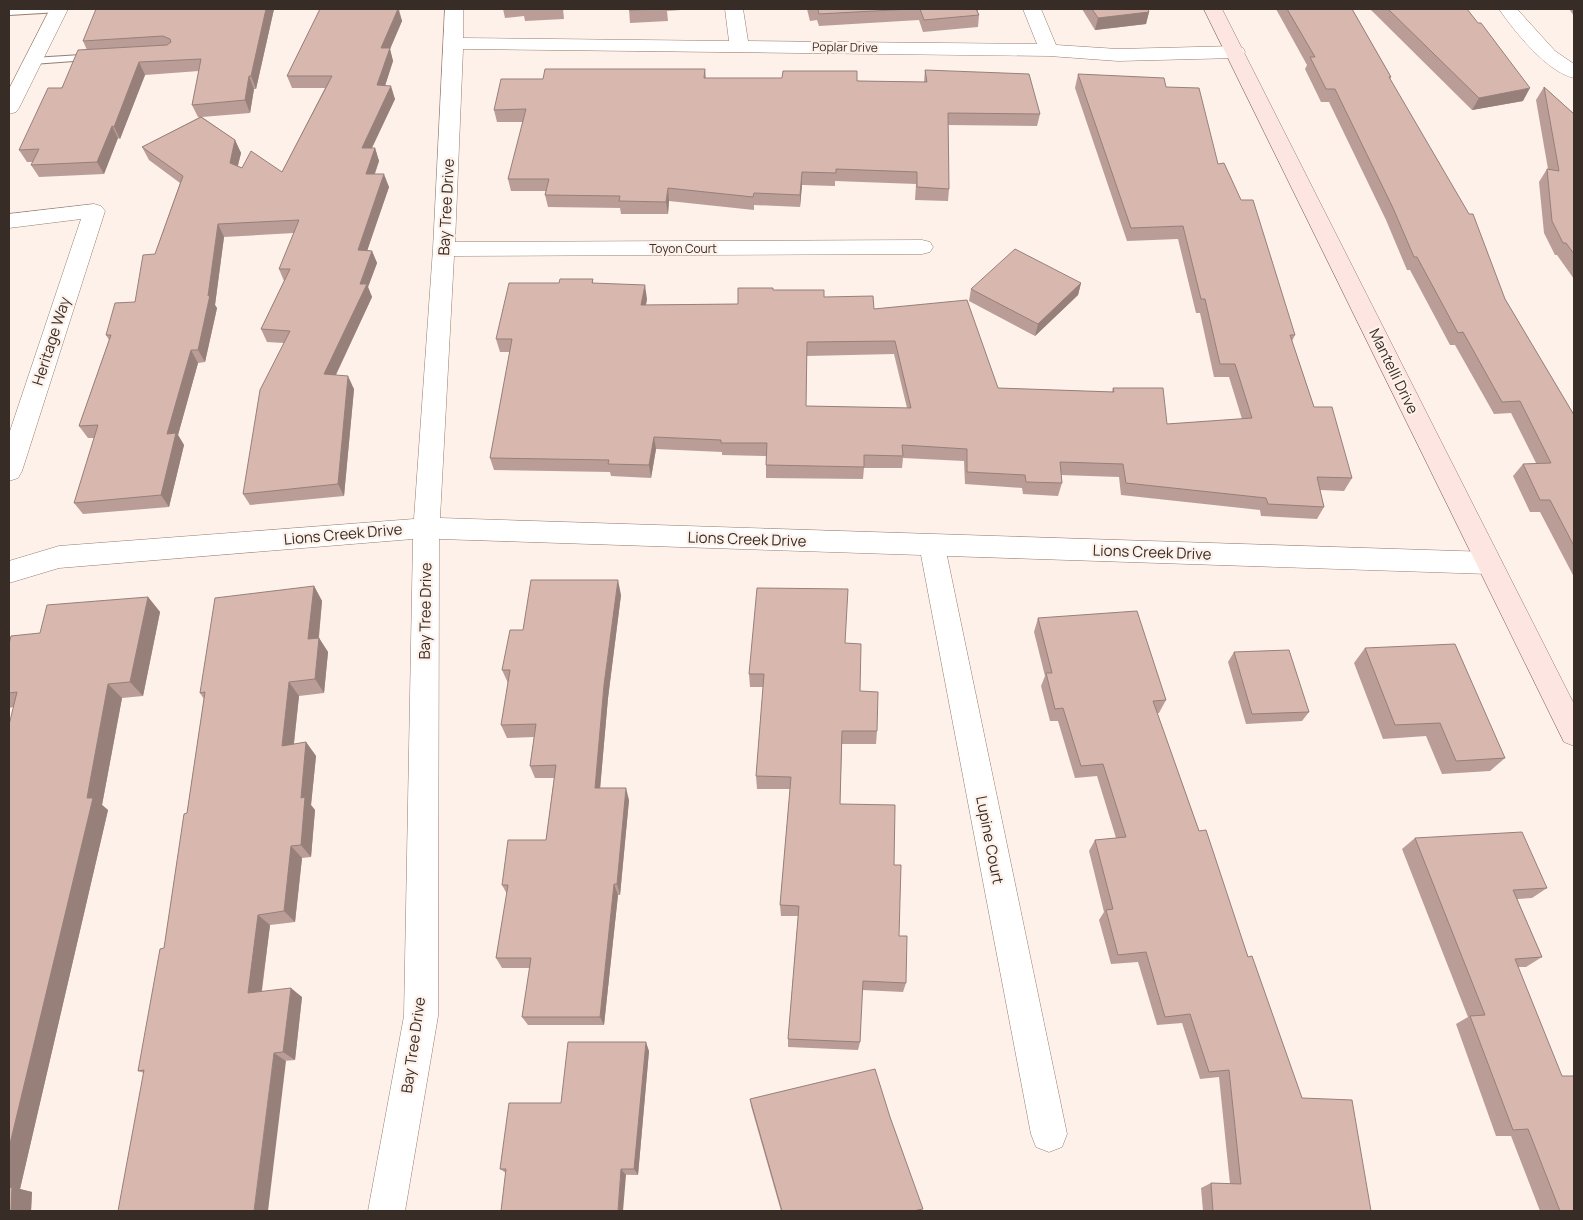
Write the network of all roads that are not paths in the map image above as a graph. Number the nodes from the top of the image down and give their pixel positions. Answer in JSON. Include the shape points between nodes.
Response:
{"nodes":[{"id":1,"x":59,"y":9,"type":"edge"},
{"id":2,"x":454,"y":9,"type":"edge"},
{"id":3,"x":734,"y":9,"type":"edge"},
{"id":4,"x":1032,"y":9,"type":"edge"},
{"id":5,"x":1213,"y":9,"type":"edge"},
{"id":6,"x":1508,"y":9,"type":"edge"},
{"id":7,"x":9,"y":12,"type":"edge"},
{"id":8,"x":454,"y":43,"type":"junction"},
{"id":9,"x":739,"y":45,"type":"junction"},
{"id":10,"x":1049,"y":50,"type":"junction"},
{"id":11,"x":1236,"y":52,"type":"junction"},
{"id":12,"x":110,"y":56,"type":"edge"},
{"id":13,"x":33,"y":61,"type":"junction"},
{"id":14,"x":1574,"y":72,"type":"edge"},
{"id":15,"x":9,"y":108,"type":"edge"},
{"id":16,"x":9,"y":221,"type":"edge"},
{"id":17,"x":922,"y":247,"type":"dead end"},
{"id":18,"x":444,"y":249,"type":"junction"},
{"id":19,"x":9,"y":471,"type":"edge"},
{"id":20,"x":426,"y":528,"type":"junction"},
{"id":21,"x":932,"y":545,"type":"junction"},
{"id":22,"x":1489,"y":563,"type":"junction"},
{"id":23,"x":9,"y":572,"type":"edge"},
{"id":24,"x":1574,"y":732,"type":"edge"},
{"id":25,"x":1049,"y":1134,"type":"dead end"},
{"id":26,"x":387,"y":1211,"type":"edge"}],
"edges":[{"from":1,"to":7,"type":"lane"},
{"from":1,"to":13,"type":"street"},
{"from":2,"to":8,"type":"street","name":"Bay Tree Drive"},
{"from":3,"to":9,"type":"street"},
{"from":4,"to":10,"type":"street"},
{"from":5,"to":11,"type":"street","name":"Mantelli Drive"},
{"from":6,"to":14,"type":"street","via":[[1548,56]]},
{"from":8,"to":9,"type":"street","name":"Poplar Drive"},
{"from":8,"to":18,"type":"street","name":"Bay Tree Drive"},
{"from":9,"to":10,"type":"street","name":"Poplar Drive"},
{"from":10,"to":11,"type":"street","name":"Poplar Drive","via":[[1118,55]]},
{"from":11,"to":22,"type":"street","name":"Mantelli Drive"},
{"from":12,"to":13,"type":"lane"},
{"from":13,"to":15,"type":"street"},
{"from":16,"to":19,"type":"street","name":"Heritage Way","via":[[94,212]]},
{"from":17,"to":18,"type":"street","name":"Toyon Court"},
{"from":18,"to":20,"type":"street","name":"Bay Tree Drive"},
{"from":20,"to":21,"type":"street","name":"Lions Creek Drive"},
{"from":20,"to":23,"type":"street","name":"Lions Creek Drive","via":[[59,557]]},
{"from":20,"to":26,"type":"street","name":"Bay Tree Drive","via":[[420,1016]]},
{"from":21,"to":22,"type":"street","name":"Lions Creek Drive"},
{"from":21,"to":25,"type":"street","name":"Lupine Court"},
{"from":22,"to":24,"type":"street","name":"Mantelli Drive"}]}
